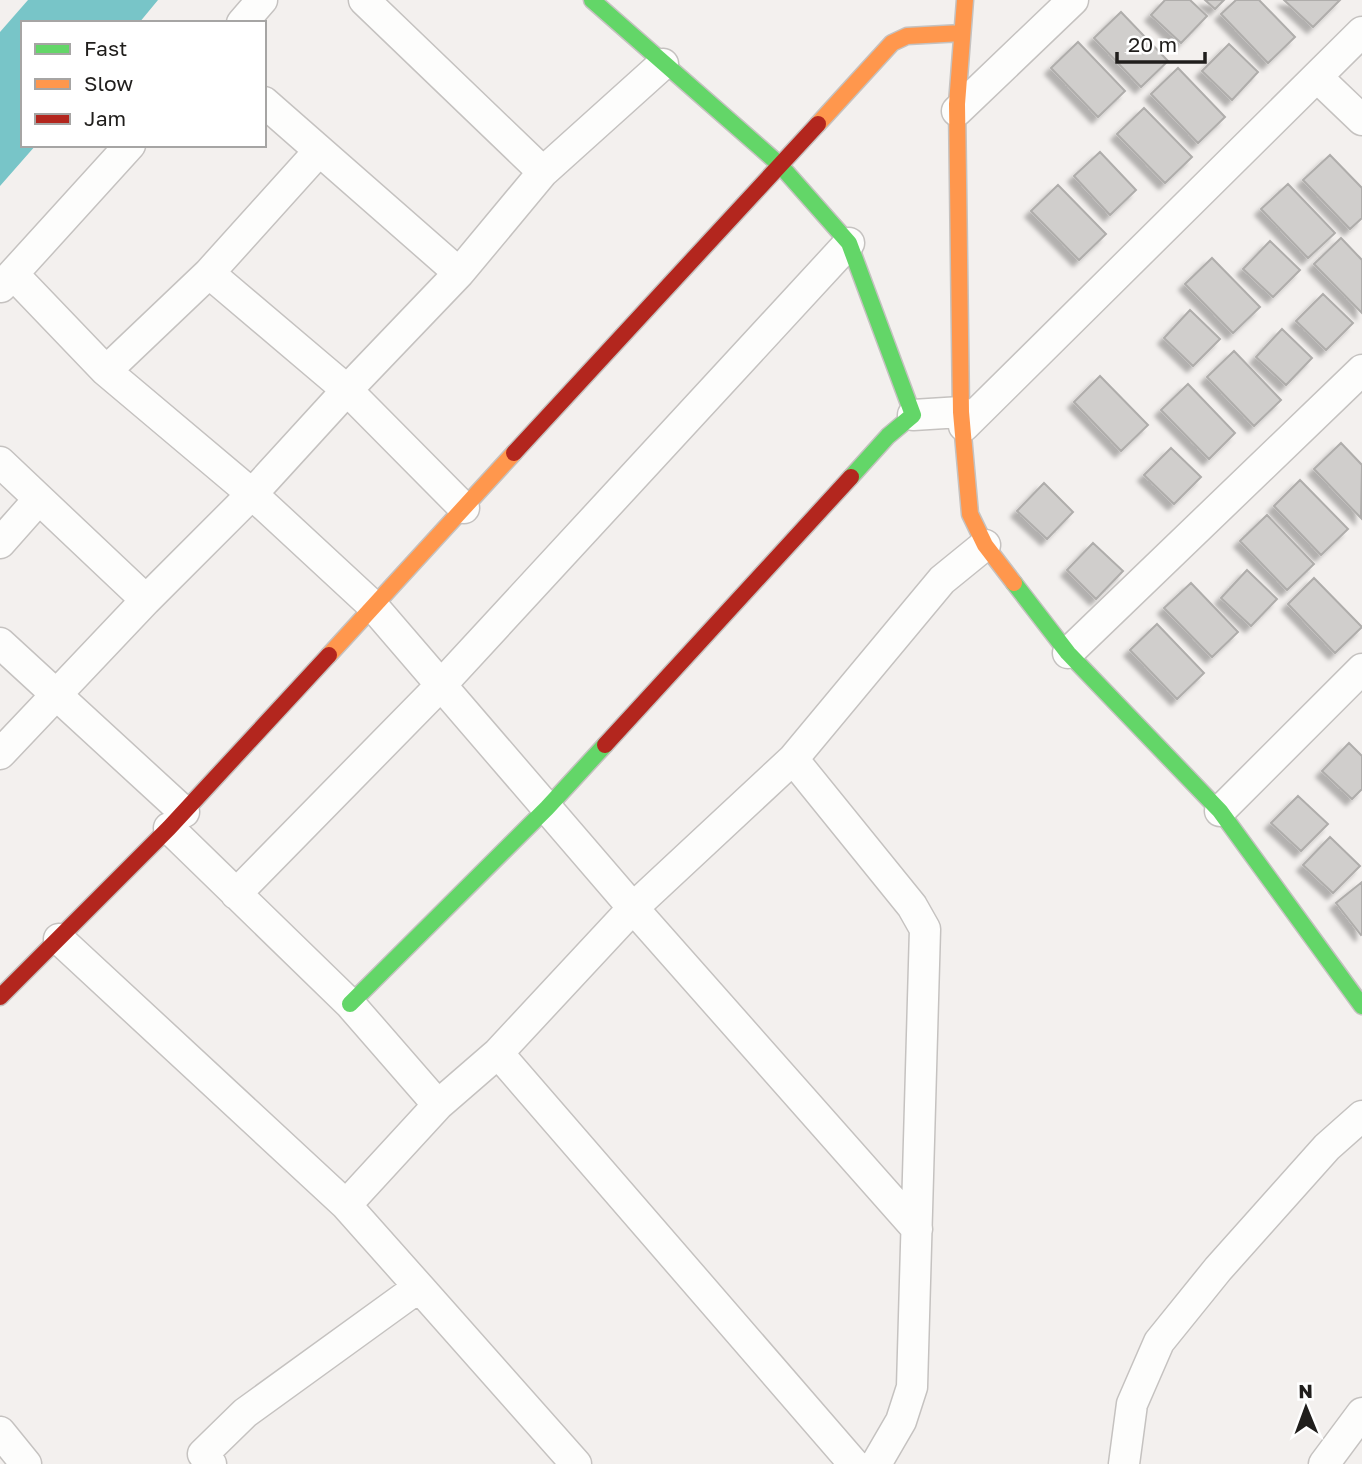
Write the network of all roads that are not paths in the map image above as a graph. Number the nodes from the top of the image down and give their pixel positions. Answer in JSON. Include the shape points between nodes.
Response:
{"nodes":[{"id":1,"x":262,"y":0,"type":"edge"},
{"id":2,"x":364,"y":0,"type":"edge"},
{"id":3,"x":592,"y":0,"type":"edge"},
{"id":4,"x":965,"y":0,"type":"edge"},
{"id":5,"x":1073,"y":0,"type":"edge"},
{"id":6,"x":244,"y":21,"type":"edge"},
{"id":7,"x":1362,"y":32,"type":"edge"},
{"id":8,"x":962,"y":33,"type":"junction"},
{"id":9,"x":663,"y":64,"type":"junction"},
{"id":10,"x":1317,"y":77,"type":"junction"},
{"id":11,"x":266,"y":104,"type":"edge"},
{"id":12,"x":957,"y":111,"type":"junction"},
{"id":13,"x":1362,"y":120,"type":"edge"},
{"id":14,"x":129,"y":147,"type":"edge"},
{"id":15,"x":319,"y":151,"type":"junction"},
{"id":16,"x":780,"y":165,"type":"junction"},
{"id":17,"x":543,"y":172,"type":"junction"},
{"id":18,"x":849,"y":243,"type":"junction"},
{"id":19,"x":208,"y":273,"type":"junction"},
{"id":20,"x":459,"y":273,"type":"junction"},
{"id":21,"x":7,"y":281,"type":"edge"},
{"id":22,"x":1362,"y":370,"type":"edge"},
{"id":23,"x":106,"y":371,"type":"junction"},
{"id":24,"x":347,"y":390,"type":"junction"},
{"id":25,"x":941,"y":416,"type":"junction"},
{"id":26,"x":0,"y":462,"type":"edge"},
{"id":27,"x":251,"y":494,"type":"junction"},
{"id":28,"x":39,"y":499,"type":"junction"},
{"id":29,"x":464,"y":508,"type":"junction"},
{"id":30,"x":0,"y":543,"type":"edge"},
{"id":31,"x":976,"y":553,"type":"junction"},
{"id":32,"x":146,"y":600,"type":"junction"},
{"id":33,"x":373,"y":607,"type":"junction"},
{"id":34,"x":0,"y":643,"type":"edge"},
{"id":35,"x":1068,"y":653,"type":"junction"},
{"id":36,"x":1362,"y":669,"type":"edge"},
{"id":37,"x":442,"y":684,"type":"junction"},
{"id":38,"x":56,"y":693,"type":"junction"},
{"id":39,"x":0,"y":754,"type":"edge"},
{"id":40,"x":793,"y":759,"type":"junction"},
{"id":41,"x":547,"y":808,"type":"junction"},
{"id":42,"x":1220,"y":811,"type":"junction"},
{"id":43,"x":177,"y":820,"type":"junction"},
{"id":44,"x":236,"y":894,"type":"junction"},
{"id":45,"x":633,"y":908,"type":"junction"},
{"id":46,"x":59,"y":939,"type":"junction"},
{"id":47,"x":0,"y":997,"type":"edge"},
{"id":48,"x":350,"y":1004,"type":"junction"},
{"id":49,"x":1362,"y":1006,"type":"edge"},
{"id":50,"x":498,"y":1053,"type":"junction"},
{"id":51,"x":438,"y":1105,"type":"junction"},
{"id":52,"x":1362,"y":1116,"type":"edge"},
{"id":53,"x":346,"y":1205,"type":"junction"},
{"id":54,"x":917,"y":1229,"type":"junction"},
{"id":55,"x":419,"y":1287,"type":"junction"},
{"id":56,"x":1362,"y":1413,"type":"edge"},
{"id":57,"x":0,"y":1432,"type":"edge"},
{"id":58,"x":26,"y":1464,"type":"edge"},
{"id":59,"x":211,"y":1464,"type":"edge"},
{"id":60,"x":576,"y":1464,"type":"edge"},
{"id":61,"x":854,"y":1464,"type":"edge"},
{"id":62,"x":876,"y":1464,"type":"edge"},
{"id":63,"x":1124,"y":1464,"type":"edge"},
{"id":64,"x":1324,"y":1464,"type":"edge"}],
"edges":[{"from":1,"to":6,"type":"street"},
{"from":2,"to":17,"type":"street"},
{"from":3,"to":9,"type":"street"},
{"from":4,"to":8,"type":"street"},
{"from":5,"to":12,"type":"street"},
{"from":7,"to":10,"type":"street"},
{"from":8,"to":12,"type":"street"},
{"from":8,"to":16,"type":"street","via":[[907,36],[892,43]]},
{"from":9,"to":16,"type":"street"},
{"from":9,"to":17,"type":"street"},
{"from":10,"to":13,"type":"street"},
{"from":10,"to":25,"type":"street"},
{"from":11,"to":15,"type":"street"},
{"from":12,"to":25,"type":"street"},
{"from":14,"to":21,"type":"street"},
{"from":15,"to":19,"type":"street"},
{"from":15,"to":20,"type":"street"},
{"from":16,"to":18,"type":"street"},
{"from":16,"to":29,"type":"street"},
{"from":17,"to":20,"type":"street"},
{"from":18,"to":25,"type":"street"},
{"from":18,"to":37,"type":"street"},
{"from":19,"to":23,"type":"street"},
{"from":19,"to":24,"type":"street"},
{"from":20,"to":24,"type":"street"},
{"from":21,"to":23,"type":"street"},
{"from":22,"to":35,"type":"street"},
{"from":23,"to":27,"type":"street"},
{"from":24,"to":27,"type":"street"},
{"from":24,"to":29,"type":"street"},
{"from":25,"to":31,"type":"street","via":[[970,513]]},
{"from":25,"to":41,"type":"street","via":[[888,436]]},
{"from":26,"to":28,"type":"street"},
{"from":27,"to":32,"type":"street"},
{"from":27,"to":33,"type":"street"},
{"from":28,"to":30,"type":"street"},
{"from":28,"to":32,"type":"street"},
{"from":29,"to":33,"type":"street"},
{"from":31,"to":35,"type":"street"},
{"from":31,"to":40,"type":"street","via":[[942,580]]},
{"from":32,"to":38,"type":"street"},
{"from":33,"to":37,"type":"street"},
{"from":33,"to":43,"type":"street"},
{"from":34,"to":38,"type":"street"},
{"from":35,"to":42,"type":"street"},
{"from":36,"to":42,"type":"street"},
{"from":37,"to":41,"type":"street"},
{"from":37,"to":44,"type":"street"},
{"from":38,"to":39,"type":"street"},
{"from":38,"to":43,"type":"street"},
{"from":40,"to":45,"type":"street"},
{"from":40,"to":54,"type":"street","via":[[912,906],[925,929]]},
{"from":41,"to":45,"type":"street"},
{"from":41,"to":48,"type":"street"},
{"from":42,"to":49,"type":"street"},
{"from":43,"to":44,"type":"street"},
{"from":43,"to":46,"type":"street"},
{"from":44,"to":48,"type":"street"},
{"from":45,"to":50,"type":"street"},
{"from":45,"to":54,"type":"street"},
{"from":46,"to":47,"type":"street"},
{"from":46,"to":53,"type":"street"},
{"from":48,"to":51,"type":"street"},
{"from":50,"to":51,"type":"street"},
{"from":50,"to":61,"type":"street"},
{"from":51,"to":53,"type":"street"},
{"from":52,"to":63,"type":"street","via":[[1327,1147],[1159,1342],[1132,1404]]},
{"from":53,"to":55,"type":"street"},
{"from":54,"to":62,"type":"street","via":[[912,1387],[901,1421]]},
{"from":55,"to":59,"type":"street","via":[[245,1413],[203,1454]]},
{"from":55,"to":60,"type":"street"},
{"from":56,"to":64,"type":"street"},
{"from":57,"to":58,"type":"street"}]}
